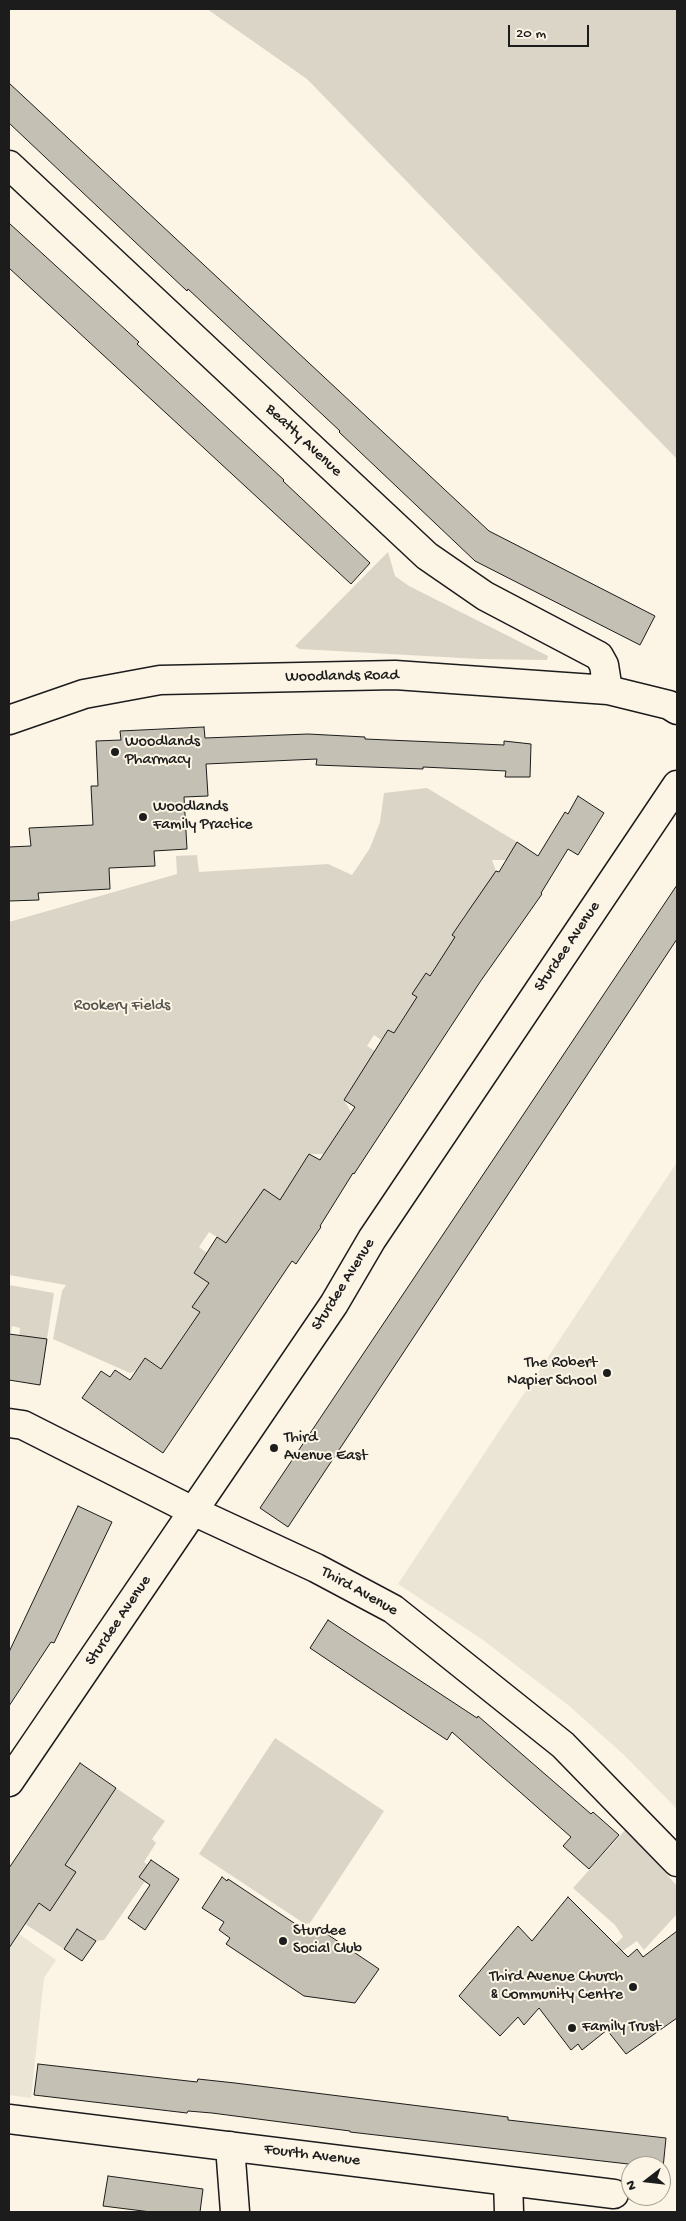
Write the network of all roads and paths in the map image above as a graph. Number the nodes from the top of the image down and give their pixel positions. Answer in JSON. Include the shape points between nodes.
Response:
{"nodes":[{"id":1,"x":9,"y":165,"type":"edge"},
{"id":2,"x":608,"y":690,"type":"junction"},
{"id":3,"x":677,"y":710,"type":"edge"},
{"id":4,"x":9,"y":720,"type":"edge"},
{"id":5,"x":677,"y":785,"type":"edge"},
{"id":6,"x":9,"y":1423,"type":"edge"},
{"id":7,"x":193,"y":1511,"type":"junction"},
{"id":8,"x":9,"y":1782,"type":"edge"},
{"id":9,"x":677,"y":1862,"type":"edge"},
{"id":10,"x":9,"y":2119,"type":"edge"},
{"id":11,"x":230,"y":2146,"type":"junction"},
{"id":12,"x":508,"y":2181,"type":"junction"},
{"id":13,"x":614,"y":2194,"type":"dead end"},
{"id":14,"x":235,"y":2212,"type":"edge"},
{"id":15,"x":509,"y":2212,"type":"edge"}],
"edges":[{"from":1,"to":2,"type":"street","name":"Beatty Avenue","via":[[427,556],[485,596],[599,656],[604,665]]},
{"from":2,"to":3,"type":"street","name":"Woodlands Road","via":[[669,705]]},
{"from":2,"to":4,"type":"street","name":"Woodlands Road","via":[[395,675],[160,680],[84,694]]},
{"from":5,"to":7,"type":"street","name":"Sturdee Avenue"},
{"from":6,"to":7,"type":"street","name":"Third Avenue","via":[[23,1425]]},
{"from":7,"to":8,"type":"street","name":"Sturdee Avenue"},
{"from":7,"to":9,"type":"street","name":"Third Avenue","via":[[316,1568],[393,1609],[563,1746]]},
{"from":10,"to":11,"type":"street","name":"Fourth Avenue"},
{"from":11,"to":12,"type":"street","name":"Fourth Avenue"},
{"from":11,"to":14,"type":"street"},
{"from":12,"to":13,"type":"street","name":"Fourth Avenue"},
{"from":12,"to":15,"type":"street"}]}
